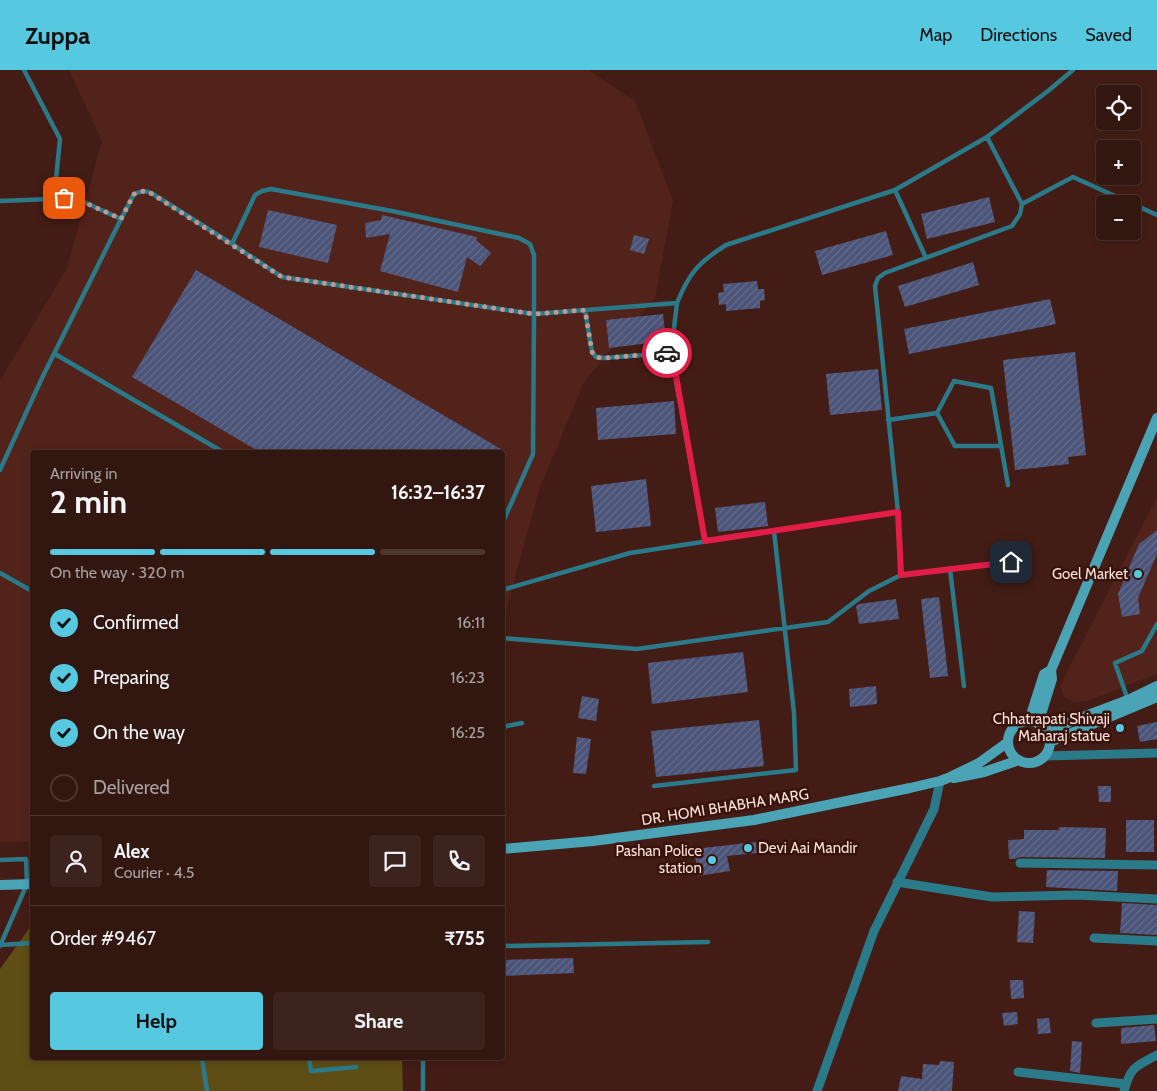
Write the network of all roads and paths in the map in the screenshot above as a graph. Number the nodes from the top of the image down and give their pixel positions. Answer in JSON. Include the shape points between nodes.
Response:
{"nodes":[{"id":1,"x":24,"y":70,"type":"edge"},
{"id":2,"x":1073,"y":70,"type":"edge"},
{"id":3,"x":987,"y":137,"type":"junction"},
{"id":4,"x":894,"y":190,"type":"junction"},
{"id":5,"x":54,"y":198,"type":"junction"},
{"id":6,"x":0,"y":200,"type":"edge"},
{"id":7,"x":1022,"y":204,"type":"junction"},
{"id":8,"x":1157,"y":215,"type":"edge"},
{"id":9,"x":121,"y":219,"type":"junction"},
{"id":10,"x":232,"y":244,"type":"junction"},
{"id":11,"x":926,"y":258,"type":"junction"},
{"id":12,"x":677,"y":303,"type":"junction"},
{"id":13,"x":585,"y":310,"type":"junction"},
{"id":14,"x":534,"y":314,"type":"junction"},
{"id":15,"x":672,"y":353,"type":"junction"},
{"id":16,"x":55,"y":354,"type":"junction"},
{"id":17,"x":937,"y":413,"type":"junction"},
{"id":18,"x":1157,"y":418,"type":"edge"},
{"id":19,"x":888,"y":420,"type":"junction"},
{"id":20,"x":1001,"y":446,"type":"junction"},
{"id":21,"x":219,"y":450,"type":"edge"},
{"id":22,"x":0,"y":470,"type":"edge"},
{"id":23,"x":1008,"y":485,"type":"dead end"},
{"id":24,"x":898,"y":512,"type":"junction"},
{"id":25,"x":505,"y":517,"type":"edge"},
{"id":26,"x":774,"y":531,"type":"junction"},
{"id":27,"x":705,"y":541,"type":"junction"},
{"id":28,"x":1011,"y":562,"type":"dead end"},
{"id":29,"x":950,"y":569,"type":"junction"},
{"id":30,"x":0,"y":573,"type":"edge"},
{"id":31,"x":901,"y":575,"type":"junction"},
{"id":32,"x":505,"y":589,"type":"edge"},
{"id":33,"x":30,"y":591,"type":"edge"},
{"id":34,"x":1157,"y":624,"type":"edge"},
{"id":35,"x":786,"y":627,"type":"junction"},
{"id":36,"x":505,"y":638,"type":"edge"},
{"id":37,"x":964,"y":686,"type":"dead end"},
{"id":38,"x":1157,"y":686,"type":"edge"},
{"id":39,"x":1157,"y":697,"type":"edge"},
{"id":40,"x":1128,"y":700,"type":"junction"},
{"id":41,"x":1034,"y":722,"type":"junction"},
{"id":42,"x":522,"y":723,"type":"dead end"},
{"id":43,"x":505,"y":726,"type":"edge"},
{"id":44,"x":1046,"y":731,"type":"junction"},
{"id":45,"x":1008,"y":742,"type":"junction"},
{"id":46,"x":1050,"y":742,"type":"junction"},
{"id":47,"x":1157,"y":753,"type":"edge"},
{"id":48,"x":1045,"y":756,"type":"junction"},
{"id":49,"x":1018,"y":760,"type":"junction"},
{"id":50,"x":944,"y":780,"type":"junction"},
{"id":51,"x":654,"y":786,"type":"dead end"},
{"id":52,"x":505,"y":849,"type":"edge"},
{"id":53,"x":0,"y":860,"type":"edge"},
{"id":54,"x":1020,"y":863,"type":"dead end"},
{"id":55,"x":1157,"y":865,"type":"edge"},
{"id":56,"x":897,"y":882,"type":"junction"},
{"id":57,"x":30,"y":884,"type":"edge"},
{"id":58,"x":0,"y":885,"type":"edge"},
{"id":59,"x":1157,"y":899,"type":"edge"},
{"id":60,"x":1094,"y":938,"type":"dead end"},
{"id":61,"x":1157,"y":941,"type":"edge"},
{"id":62,"x":708,"y":942,"type":"dead end"},
{"id":63,"x":30,"y":943,"type":"edge"},
{"id":64,"x":0,"y":946,"type":"edge"},
{"id":65,"x":505,"y":946,"type":"edge"},
{"id":66,"x":1157,"y":1019,"type":"edge"},
{"id":67,"x":1096,"y":1023,"type":"dead end"},
{"id":68,"x":1157,"y":1055,"type":"edge"},
{"id":69,"x":202,"y":1060,"type":"edge"},
{"id":70,"x":309,"y":1060,"type":"edge"},
{"id":71,"x":423,"y":1060,"type":"edge"},
{"id":72,"x":356,"y":1067,"type":"dead end"},
{"id":73,"x":1018,"y":1072,"type":"dead end"},
{"id":74,"x":1125,"y":1088,"type":"edge"},
{"id":75,"x":207,"y":1091,"type":"edge"},
{"id":76,"x":423,"y":1091,"type":"edge"},
{"id":77,"x":817,"y":1091,"type":"edge"}],
"edges":[{"from":1,"to":5,"type":"lane","via":[[60,139]]},
{"from":2,"to":3,"type":"lane"},
{"from":3,"to":4,"type":"lane"},
{"from":3,"to":7,"type":"lane"},
{"from":4,"to":11,"type":"lane"},
{"from":4,"to":12,"type":"lane","via":[[726,245],[697,266]]},
{"from":5,"to":6,"type":"lane"},
{"from":5,"to":9,"type":"lane","via":[[75,198]]},
{"from":7,"to":8,"type":"lane","via":[[1073,177]]},
{"from":7,"to":11,"type":"lane","via":[[1012,226]]},
{"from":9,"to":10,"type":"lane","via":[[134,194],[144,191]]},
{"from":9,"to":16,"type":"lane"},
{"from":10,"to":14,"type":"lane","via":[[282,277]]},
{"from":10,"to":14,"type":"lane","via":[[256,195],[271,189],[519,238],[530,244],[534,255]]},
{"from":11,"to":19,"type":"lane","via":[[885,273],[875,286]]},
{"from":12,"to":13,"type":"lane"},
{"from":12,"to":15,"type":"lane"},
{"from":13,"to":14,"type":"lane"},
{"from":13,"to":15,"type":"lane","via":[[592,352],[596,357]]},
{"from":14,"to":25,"type":"lane","via":[[533,454]]},
{"from":15,"to":27,"type":"lane"},
{"from":16,"to":21,"type":"lane"},
{"from":16,"to":22,"type":"lane"},
{"from":17,"to":19,"type":"lane"},
{"from":17,"to":20,"type":"lane","via":[[954,446]]},
{"from":17,"to":20,"type":"lane","via":[[954,381],[992,388]]},
{"from":18,"to":41,"type":"main road","via":[[1051,670],[1052,679]]},
{"from":19,"to":24,"type":"lane"},
{"from":20,"to":23,"type":"lane"},
{"from":24,"to":26,"type":"lane"},
{"from":24,"to":31,"type":"lane"},
{"from":26,"to":27,"type":"lane"},
{"from":26,"to":35,"type":"lane"},
{"from":27,"to":32,"type":"lane","via":[[630,553]]},
{"from":28,"to":29,"type":"lane"},
{"from":29,"to":31,"type":"lane"},
{"from":29,"to":37,"type":"lane"},
{"from":30,"to":33,"type":"lane"},
{"from":31,"to":35,"type":"lane","via":[[869,591],[828,622]]},
{"from":34,"to":40,"type":"lane","via":[[1142,651],[1115,663]]},
{"from":35,"to":36,"type":"lane","via":[[637,649]]},
{"from":35,"to":51,"type":"lane","via":[[796,770]]},
{"from":38,"to":40,"type":"main road"},
{"from":39,"to":46,"type":"main road"},
{"from":40,"to":44,"type":"main road"},
{"from":41,"to":44,"type":"main road"},
{"from":41,"to":45,"type":"main road","via":[[1019,724]]},
{"from":42,"to":43,"type":"lane"},
{"from":44,"to":46,"type":"main road"},
{"from":45,"to":49,"type":"main road"},
{"from":45,"to":50,"type":"main road","name":"DR. HOMI BHABHA MARG","via":[[979,763]]},
{"from":46,"to":48,"type":"main road"},
{"from":47,"to":48,"type":"street"},
{"from":48,"to":49,"type":"main road","via":[[1032,762]]},
{"from":49,"to":50,"type":"main road","name":"DR. HOMI BHABHA MARG","via":[[984,772]]},
{"from":50,"to":52,"type":"main road","name":"DR. HOMI BHABHA MARG","via":[[754,820]]},
{"from":50,"to":56,"type":"street","via":[[934,809]]},
{"from":53,"to":57,"type":"lane","via":[[26,859]]},
{"from":54,"to":55,"type":"street"},
{"from":56,"to":59,"type":"street","via":[[992,897],[1078,895]]},
{"from":56,"to":77,"type":"street","via":[[874,931]]},
{"from":57,"to":58,"type":"main road"},
{"from":57,"to":64,"type":"lane"},
{"from":60,"to":61,"type":"street"},
{"from":62,"to":65,"type":"lane"},
{"from":63,"to":64,"type":"lane"},
{"from":66,"to":67,"type":"street"},
{"from":68,"to":74,"type":"street","via":[[1129,1074]]},
{"from":69,"to":75,"type":"lane"},
{"from":70,"to":72,"type":"lane","via":[[310,1071]]},
{"from":71,"to":76,"type":"lane"},
{"from":73,"to":74,"type":"street"}]}
